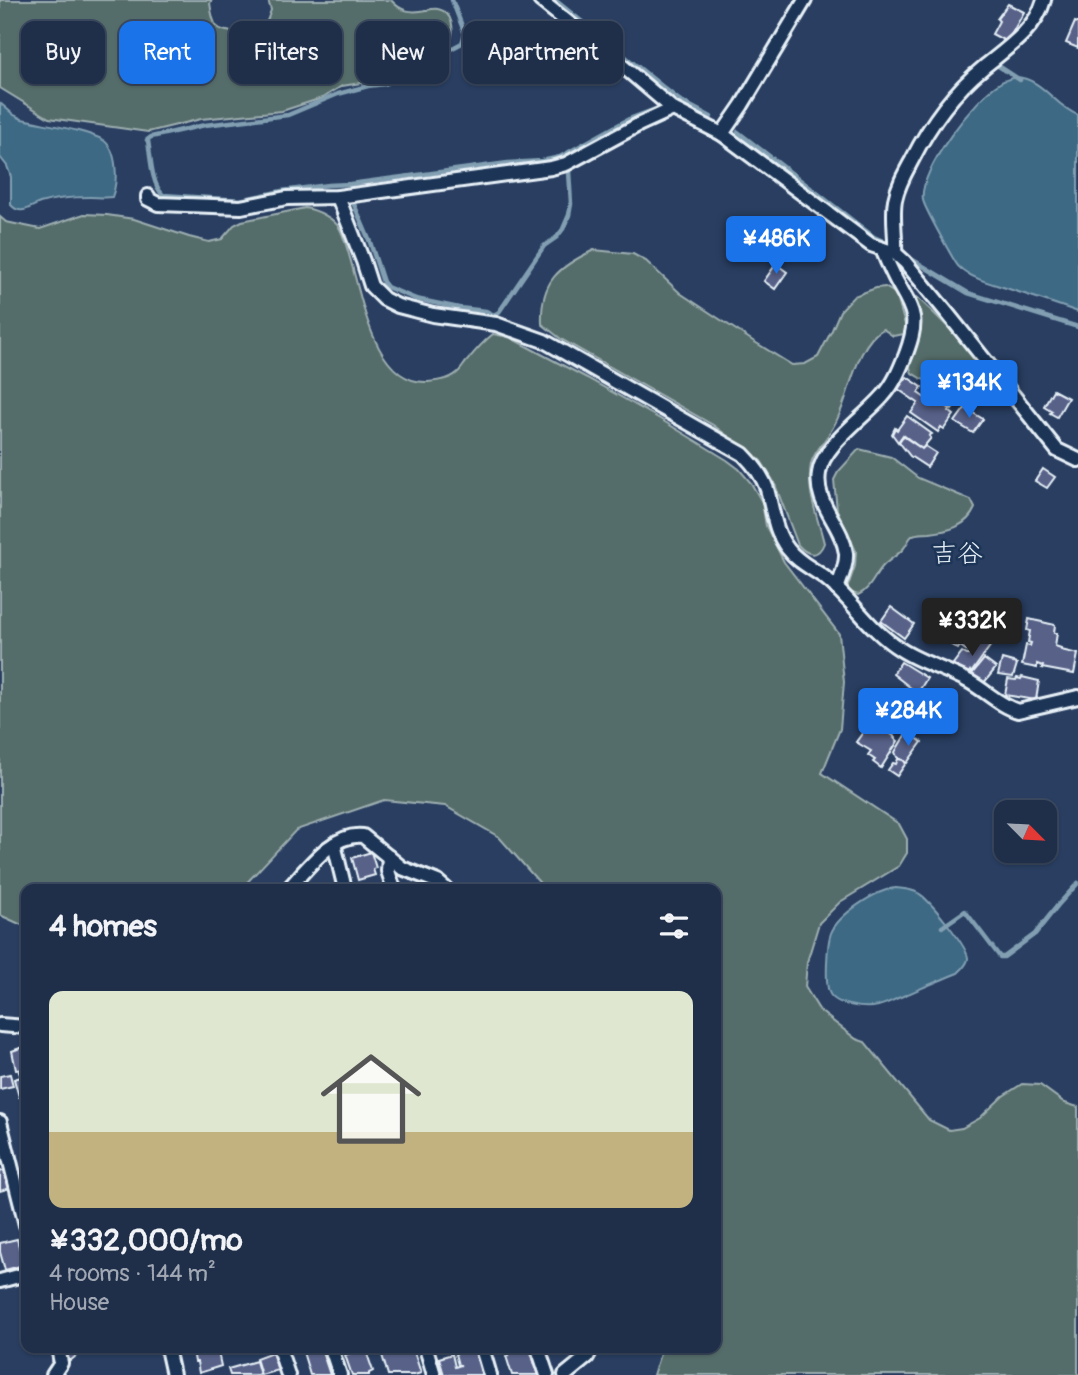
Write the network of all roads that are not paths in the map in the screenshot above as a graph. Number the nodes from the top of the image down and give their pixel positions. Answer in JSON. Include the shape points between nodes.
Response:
{"nodes":[{"id":1,"x":540,"y":0,"type":"edge"},
{"id":2,"x":805,"y":0,"type":"edge"},
{"id":3,"x":1044,"y":0,"type":"edge"},
{"id":4,"x":673,"y":109,"type":"junction"},
{"id":5,"x":722,"y":134,"type":"junction"},
{"id":6,"x":148,"y":196,"type":"dead end"},
{"id":7,"x":338,"y":197,"type":"junction"},
{"id":8,"x":882,"y":249,"type":"junction"},
{"id":9,"x":895,"y":253,"type":"junction"},
{"id":10,"x":1078,"y":460,"type":"edge"},
{"id":11,"x":837,"y":589,"type":"junction"},
{"id":12,"x":1078,"y":697,"type":"edge"},
{"id":13,"x":334,"y":844,"type":"junction"},
{"id":14,"x":389,"y":857,"type":"junction"},
{"id":15,"x":293,"y":884,"type":"edge"},
{"id":16,"x":344,"y":884,"type":"edge"},
{"id":17,"x":392,"y":884,"type":"edge"},
{"id":18,"x":440,"y":884,"type":"edge"},
{"id":19,"x":0,"y":1025,"type":"edge"},
{"id":20,"x":21,"y":1027,"type":"edge"},
{"id":21,"x":0,"y":1122,"type":"edge"},
{"id":22,"x":21,"y":1206,"type":"edge"},
{"id":23,"x":21,"y":1275,"type":"edge"},
{"id":24,"x":0,"y":1281,"type":"edge"},
{"id":25,"x":59,"y":1353,"type":"edge"},
{"id":26,"x":168,"y":1353,"type":"edge"},
{"id":27,"x":281,"y":1353,"type":"edge"},
{"id":28,"x":333,"y":1353,"type":"edge"},
{"id":29,"x":427,"y":1353,"type":"edge"},
{"id":30,"x":483,"y":1353,"type":"edge"},
{"id":31,"x":540,"y":1353,"type":"edge"},
{"id":32,"x":589,"y":1353,"type":"edge"},
{"id":33,"x":53,"y":1375,"type":"edge"},
{"id":34,"x":173,"y":1375,"type":"edge"},
{"id":35,"x":288,"y":1375,"type":"edge"},
{"id":36,"x":340,"y":1375,"type":"edge"},
{"id":37,"x":434,"y":1375,"type":"edge"},
{"id":38,"x":490,"y":1375,"type":"edge"},
{"id":39,"x":547,"y":1375,"type":"edge"},
{"id":40,"x":565,"y":1375,"type":"edge"}],
"edges":[{"from":1,"to":4,"type":"street"},
{"from":2,"to":5,"type":"street"},
{"from":3,"to":9,"type":"street","via":[[1028,28],[960,88],[928,129],[897,191]]},
{"from":4,"to":5,"type":"street"},
{"from":4,"to":7,"type":"street","via":[[551,168]]},
{"from":5,"to":8,"type":"street"},
{"from":6,"to":7,"type":"street","via":[[158,204],[240,207],[287,198]]},
{"from":7,"to":11,"type":"street","via":[[371,286],[384,299],[433,316],[496,324],[544,341],[727,444],[762,476],[787,548]]},
{"from":8,"to":9,"type":"street"},
{"from":8,"to":11,"type":"street","via":[[914,318],[913,330],[886,394],[821,461],[818,485],[822,502],[846,553]]},
{"from":9,"to":10,"type":"street","via":[[1057,450]]},
{"from":11,"to":12,"type":"street","via":[[885,639],[917,659],[969,681],[1010,709],[1025,710]]},
{"from":13,"to":14,"type":"street","via":[[345,837],[363,836]]},
{"from":13,"to":15,"type":"street"},
{"from":13,"to":16,"type":"street"},
{"from":14,"to":17,"type":"street"},
{"from":14,"to":18,"type":"street","via":[[402,868]]},
{"from":19,"to":20,"type":"street"},
{"from":21,"to":22,"type":"street"},
{"from":23,"to":24,"type":"street"},
{"from":25,"to":33,"type":"street","via":[[61,1363]]},
{"from":26,"to":34,"type":"street"},
{"from":27,"to":35,"type":"street"},
{"from":28,"to":36,"type":"street"},
{"from":29,"to":37,"type":"street"},
{"from":30,"to":38,"type":"street"},
{"from":31,"to":39,"type":"street"},
{"from":32,"to":40,"type":"street"}]}
